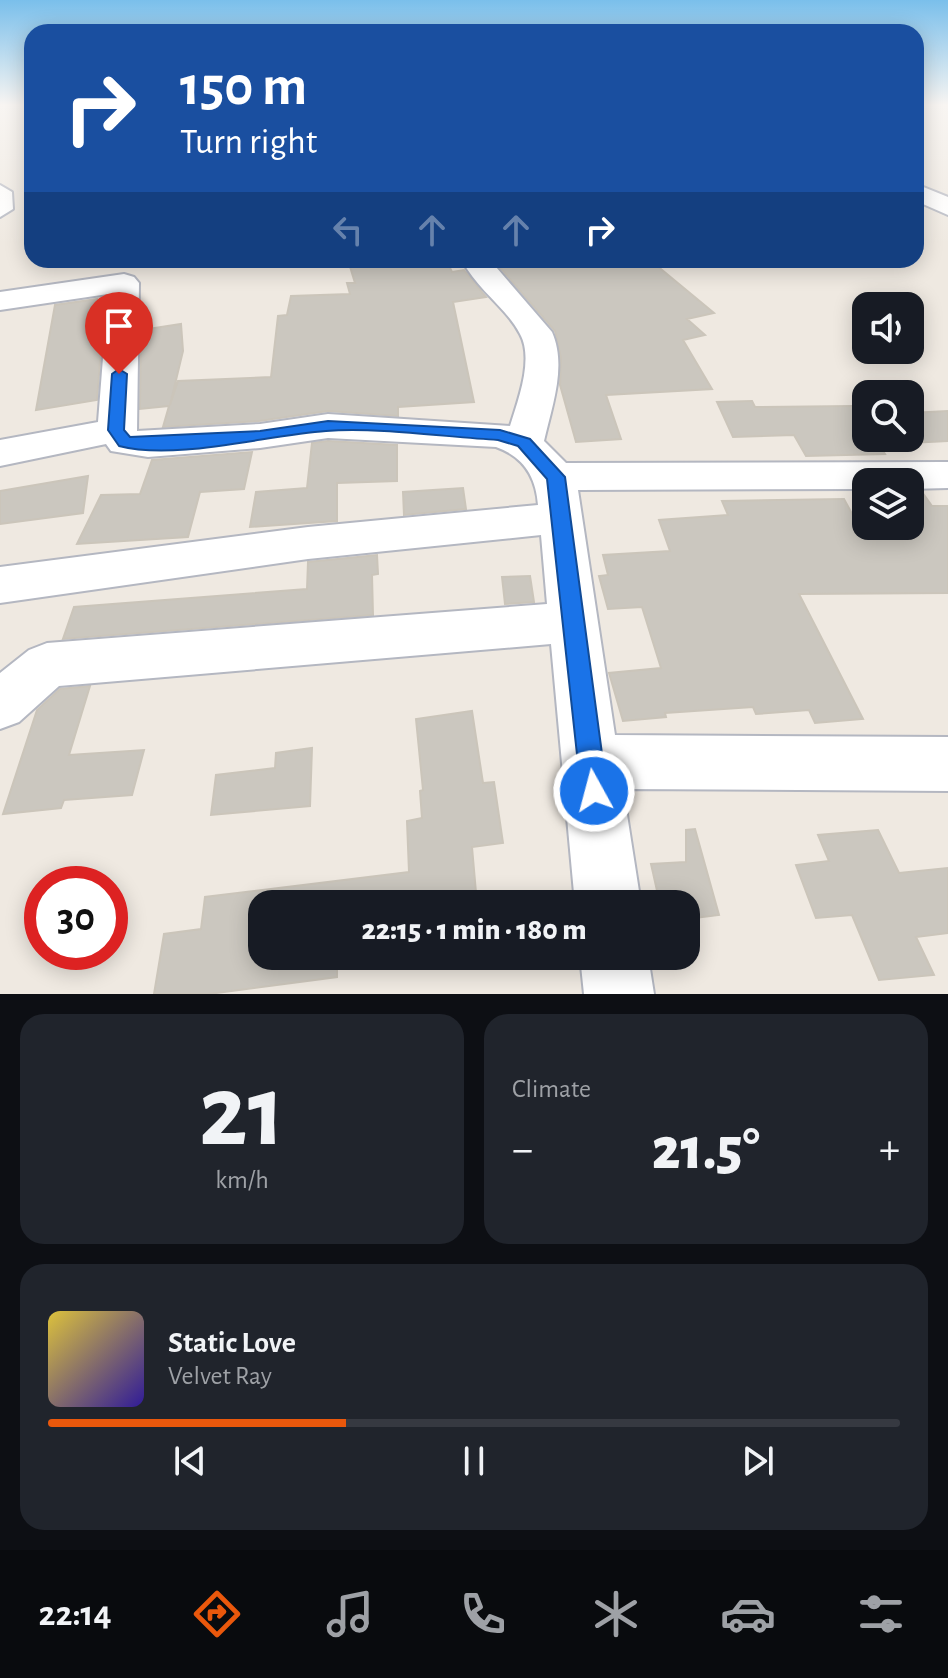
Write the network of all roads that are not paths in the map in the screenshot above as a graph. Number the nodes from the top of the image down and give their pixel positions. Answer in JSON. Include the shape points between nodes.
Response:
{"nodes":[{"id":1,"x":0,"y":192,"type":"edge"},
{"id":2,"x":924,"y":195,"type":"edge"},
{"id":3,"x":948,"y":207,"type":"edge"},
{"id":4,"x":0,"y":209,"type":"edge"},
{"id":5,"x":480,"y":268,"type":"edge"},
{"id":6,"x":0,"y":301,"type":"edge"},
{"id":7,"x":116,"y":430,"type":"junction"},
{"id":8,"x":0,"y":453,"type":"edge"},
{"id":9,"x":948,"y":475,"type":"edge"},
{"id":10,"x":547,"y":479,"type":"junction"},
{"id":11,"x":0,"y":585,"type":"edge"},
{"id":12,"x":573,"y":622,"type":"junction"},
{"id":13,"x":0,"y":705,"type":"edge"},
{"id":14,"x":591,"y":762,"type":"junction"},
{"id":15,"x":948,"y":764,"type":"edge"},
{"id":16,"x":606,"y":890,"type":"edge"},
{"id":17,"x":616,"y":970,"type":"edge"},
{"id":18,"x":619,"y":994,"type":"edge"}],
"edges":[{"from":1,"to":4,"type":"street"},
{"from":2,"to":3,"type":"street"},
{"from":5,"to":10,"type":"street","via":[[538,335]]},
{"from":6,"to":7,"type":"street","via":[[124,283]]},
{"from":7,"to":8,"type":"street"},
{"from":7,"to":10,"type":"street","via":[[125,442],[148,445],[328,426],[500,435]]},
{"from":9,"to":10,"type":"street"},
{"from":10,"to":11,"type":"street","via":[[308,543]]},
{"from":10,"to":12,"type":"street"},
{"from":12,"to":13,"type":"street","via":[[47,665]]},
{"from":12,"to":14,"type":"street"},
{"from":14,"to":15,"type":"street"},
{"from":14,"to":16,"type":"street"},
{"from":17,"to":18,"type":"street"}]}
